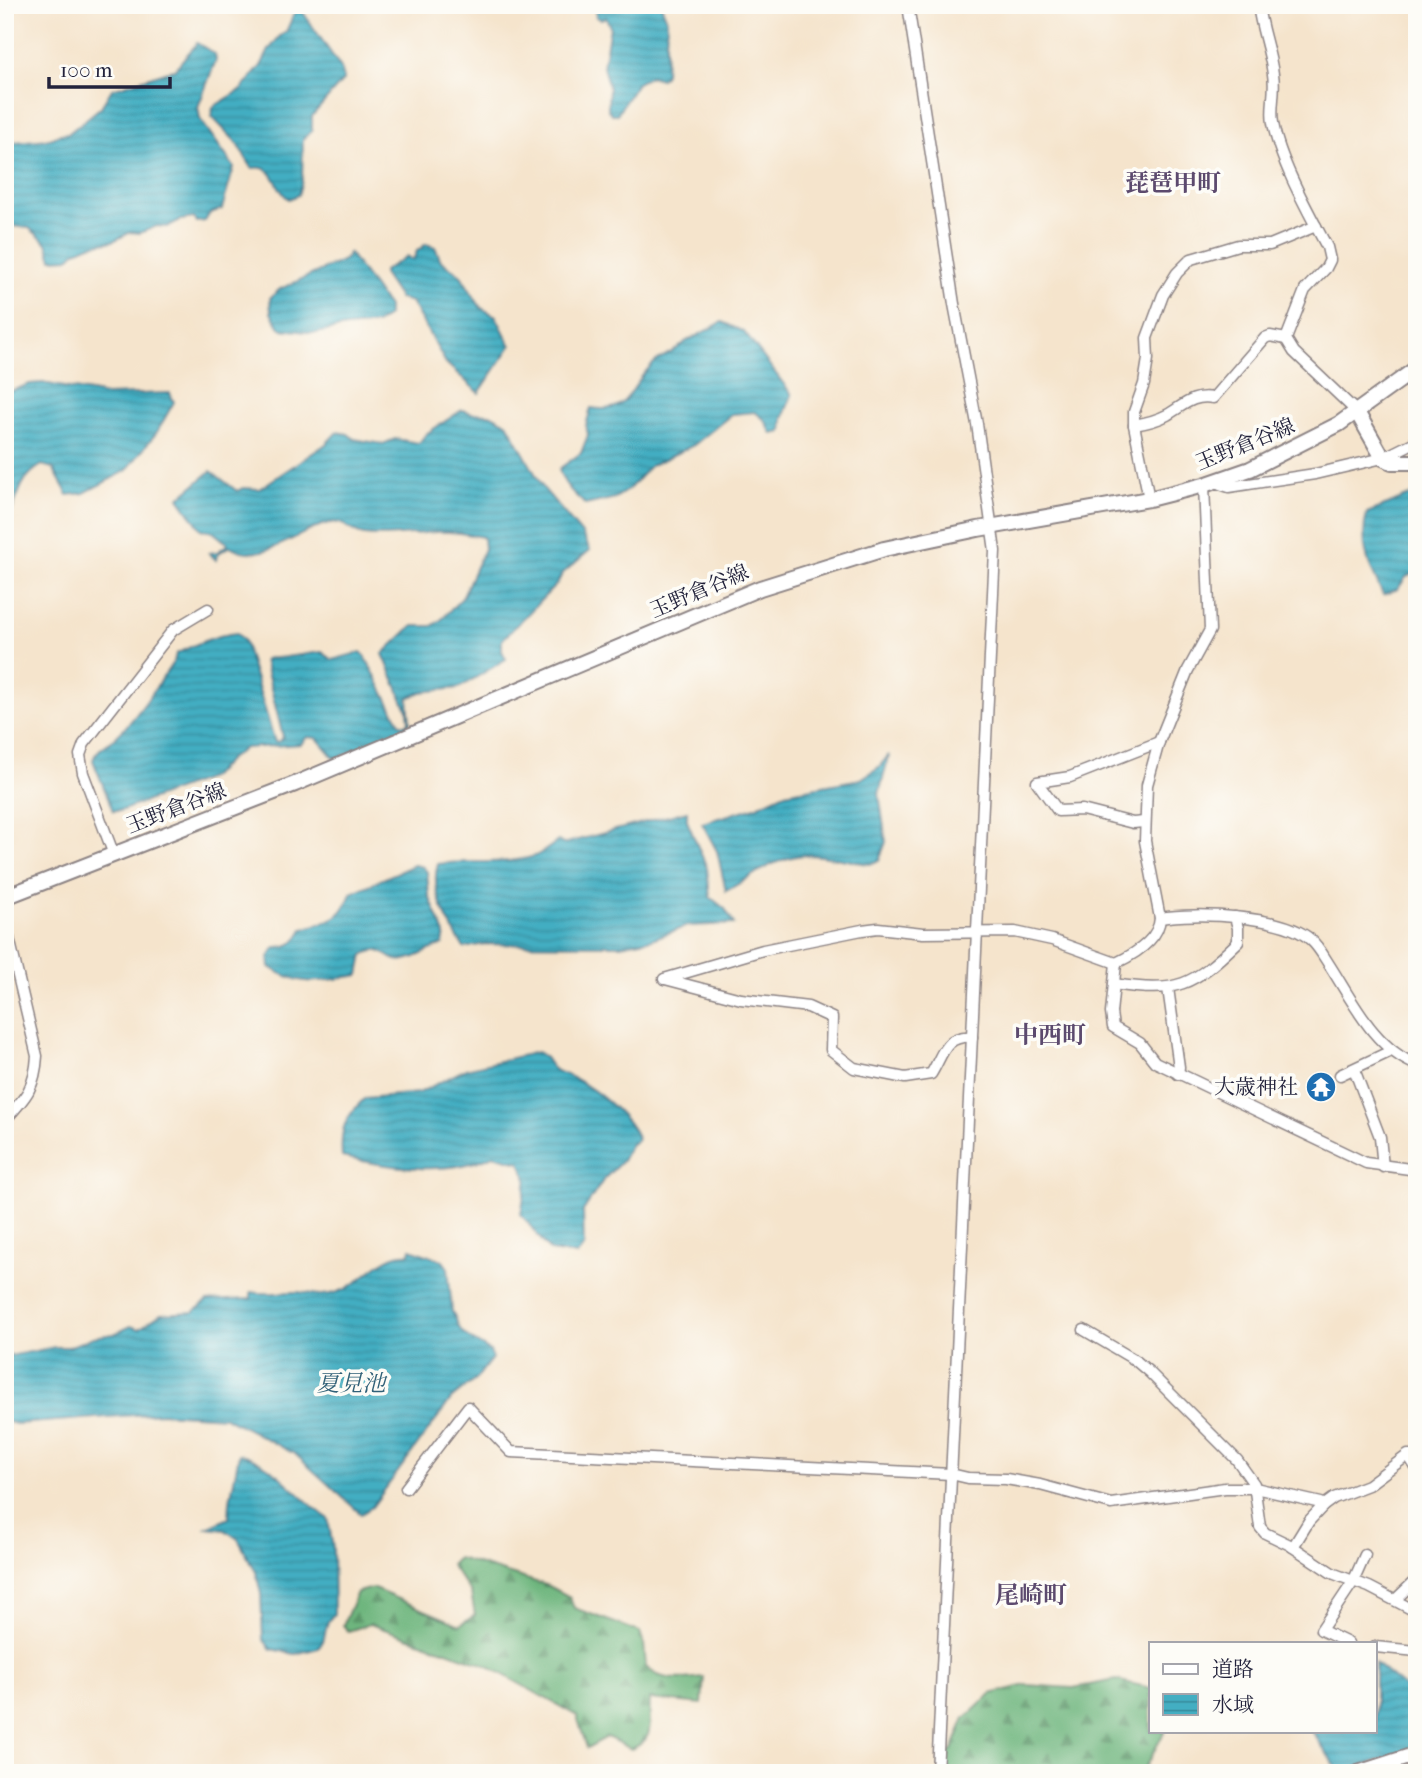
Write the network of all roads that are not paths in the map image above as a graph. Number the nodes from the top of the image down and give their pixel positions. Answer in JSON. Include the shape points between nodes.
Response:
{"nodes":[{"id":1,"x":908,"y":5,"type":"edge"},
{"id":2,"x":1258,"y":5,"type":"edge"},
{"id":3,"x":1317,"y":226,"type":"junction"},
{"id":4,"x":1286,"y":339,"type":"junction"},
{"id":5,"x":1417,"y":368,"type":"edge"},
{"id":6,"x":1357,"y":412,"type":"junction"},
{"id":7,"x":1134,"y":425,"type":"junction"},
{"id":8,"x":1417,"y":441,"type":"edge"},
{"id":9,"x":1382,"y":458,"type":"junction"},
{"id":10,"x":1417,"y":462,"type":"edge"},
{"id":11,"x":1218,"y":480,"type":"junction"},
{"id":12,"x":1203,"y":485,"type":"junction"},
{"id":13,"x":1149,"y":499,"type":"junction"},
{"id":14,"x":992,"y":527,"type":"junction"},
{"id":15,"x":208,"y":609,"type":"dead end"},
{"id":16,"x":1158,"y":742,"type":"junction"},
{"id":17,"x":1144,"y":822,"type":"junction"},
{"id":18,"x":114,"y":855,"type":"junction"},
{"id":19,"x":5,"y":897,"type":"edge"},
{"id":20,"x":1235,"y":917,"type":"junction"},
{"id":21,"x":1160,"y":918,"type":"junction"},
{"id":22,"x":5,"y":921,"type":"edge"},
{"id":23,"x":978,"y":932,"type":"junction"},
{"id":24,"x":1116,"y":963,"type":"junction"},
{"id":25,"x":1114,"y":984,"type":"junction"},
{"id":26,"x":1168,"y":988,"type":"junction"},
{"id":27,"x":972,"y":1037,"type":"junction"},
{"id":28,"x":1391,"y":1051,"type":"junction"},
{"id":29,"x":1417,"y":1065,"type":"edge"},
{"id":30,"x":1354,"y":1069,"type":"junction"},
{"id":31,"x":1178,"y":1074,"type":"junction"},
{"id":32,"x":1340,"y":1075,"type":"dead end"},
{"id":33,"x":5,"y":1120,"type":"edge"},
{"id":34,"x":1383,"y":1167,"type":"junction"},
{"id":35,"x":1417,"y":1170,"type":"edge"},
{"id":36,"x":1084,"y":1330,"type":"dead end"},
{"id":37,"x":1417,"y":1469,"type":"edge"},
{"id":38,"x":951,"y":1474,"type":"junction"},
{"id":39,"x":407,"y":1488,"type":"dead end"},
{"id":40,"x":1255,"y":1489,"type":"junction"},
{"id":41,"x":1323,"y":1506,"type":"junction"},
{"id":42,"x":1293,"y":1547,"type":"junction"},
{"id":43,"x":1365,"y":1555,"type":"dead end"},
{"id":44,"x":1417,"y":1579,"type":"edge"},
{"id":45,"x":1353,"y":1582,"type":"junction"},
{"id":46,"x":1395,"y":1600,"type":"junction"},
{"id":47,"x":1417,"y":1612,"type":"edge"},
{"id":48,"x":1346,"y":1642,"type":"edge"},
{"id":49,"x":1376,"y":1647,"type":"edge"},
{"id":50,"x":1417,"y":1651,"type":"edge"},
{"id":51,"x":1417,"y":1754,"type":"edge"},
{"id":52,"x":937,"y":1773,"type":"edge"},
{"id":53,"x":1357,"y":1773,"type":"edge"}],
"edges":[{"from":1,"to":14,"type":"street"},
{"from":2,"to":3,"type":"street","via":[[1273,72],[1272,122],[1281,152]]},
{"from":3,"to":4,"type":"street","via":[[1330,260],[1305,290]]},
{"from":3,"to":7,"type":"street","via":[[1270,245],[1238,245],[1191,259],[1177,273],[1147,338],[1148,359]]},
{"from":4,"to":6,"type":"street"},
{"from":4,"to":7,"type":"street","via":[[1265,338],[1213,398],[1197,396],[1165,416]]},
{"from":5,"to":6,"type":"main road","name":"玉野倉谷線"},
{"from":6,"to":9,"type":"main road"},
{"from":6,"to":11,"type":"main road","name":"玉野倉谷線","via":[[1288,452]]},
{"from":7,"to":13,"type":"street"},
{"from":8,"to":9,"type":"street"},
{"from":9,"to":10,"type":"main road"},
{"from":9,"to":11,"type":"street","via":[[1229,487]]},
{"from":11,"to":12,"type":"main road","name":"玉野倉谷線"},
{"from":12,"to":13,"type":"main road","name":"玉野倉谷線"},
{"from":12,"to":16,"type":"street","via":[[1210,630]]},
{"from":13,"to":14,"type":"main road","name":"玉野倉谷線"},
{"from":14,"to":18,"type":"main road","name":"玉野倉谷線","via":[[884,549],[760,588],[308,779]]},
{"from":14,"to":23,"type":"street","via":[[994,587]]},
{"from":15,"to":18,"type":"street","via":[[173,630],[84,744],[80,755],[83,773]]},
{"from":16,"to":17,"type":"street"},
{"from":16,"to":17,"type":"street","via":[[1070,777],[1037,782],[1058,811],[1082,810]]},
{"from":17,"to":21,"type":"street"},
{"from":18,"to":19,"type":"main road","name":"玉野倉谷線"},
{"from":20,"to":21,"type":"street"},
{"from":20,"to":26,"type":"street","via":[[1238,942],[1199,977]]},
{"from":20,"to":28,"type":"street","via":[[1309,938]]},
{"from":21,"to":24,"type":"street","via":[[1159,929],[1149,942]]},
{"from":22,"to":33,"type":"street","via":[[37,1056],[29,1091]]},
{"from":23,"to":24,"type":"street","via":[[1015,932],[1052,940]]},
{"from":23,"to":27,"type":"street"},
{"from":23,"to":27,"type":"street","via":[[862,930],[762,950],[664,979],[741,999],[808,1007],[832,1018],[831,1050],[854,1068],[905,1078],[931,1074],[949,1042]]},
{"from":24,"to":25,"type":"street"},
{"from":25,"to":26,"type":"street"},
{"from":25,"to":31,"type":"street","via":[[1113,1027],[1140,1043],[1155,1062]]},
{"from":26,"to":31,"type":"street"},
{"from":27,"to":38,"type":"street"},
{"from":28,"to":29,"type":"street"},
{"from":28,"to":30,"type":"street"},
{"from":30,"to":32,"type":"street"},
{"from":30,"to":34,"type":"street","via":[[1380,1137]]},
{"from":31,"to":34,"type":"street"},
{"from":34,"to":35,"type":"street"},
{"from":36,"to":40,"type":"street","via":[[1149,1371],[1237,1461]]},
{"from":37,"to":41,"type":"street","via":[[1408,1455],[1368,1485]]},
{"from":38,"to":39,"type":"street","via":[[511,1452],[468,1407]]},
{"from":38,"to":40,"type":"street","via":[[1040,1485],[1111,1504],[1225,1488]]},
{"from":38,"to":52,"type":"street"},
{"from":40,"to":41,"type":"street"},
{"from":40,"to":42,"type":"street","via":[[1260,1528]]},
{"from":41,"to":42,"type":"street"},
{"from":42,"to":45,"type":"street"},
{"from":43,"to":45,"type":"street"},
{"from":44,"to":46,"type":"street"},
{"from":45,"to":46,"type":"street"},
{"from":45,"to":48,"type":"street","via":[[1321,1630]]},
{"from":46,"to":47,"type":"street"},
{"from":49,"to":50,"type":"street"},
{"from":51,"to":53,"type":"main road"}]}
